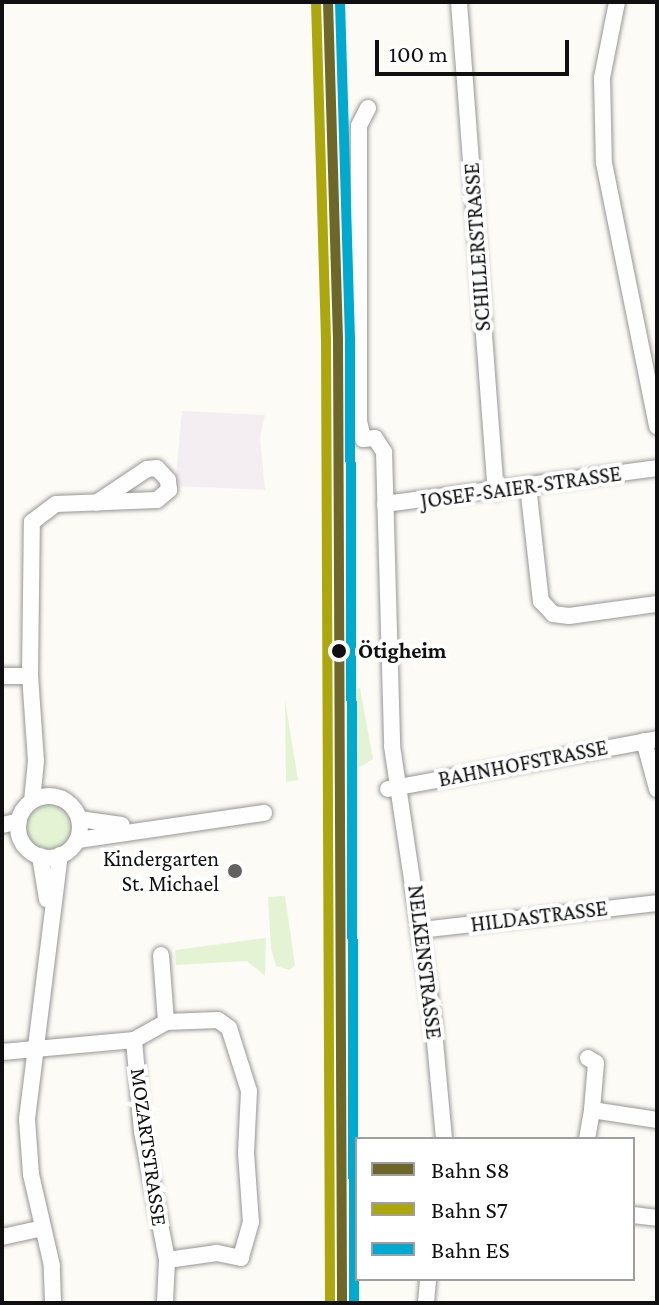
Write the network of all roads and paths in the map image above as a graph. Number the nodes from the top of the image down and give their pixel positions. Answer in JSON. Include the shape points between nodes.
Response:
{"nodes":[{"id":1,"x":459,"y":2,"type":"edge"},
{"id":2,"x":617,"y":2,"type":"edge"},
{"id":3,"x":368,"y":108,"type":"dead end"},
{"id":4,"x":657,"y":427,"type":"edge"},
{"id":5,"x":657,"y":468,"type":"edge"},
{"id":6,"x":528,"y":486,"type":"junction"},
{"id":7,"x":496,"y":492,"type":"junction"},
{"id":8,"x":96,"y":503,"type":"dead end"},
{"id":9,"x":385,"y":504,"type":"junction"},
{"id":10,"x":657,"y":604,"type":"edge"},
{"id":11,"x":2,"y":676,"type":"edge"},
{"id":12,"x":30,"y":676,"type":"junction"},
{"id":13,"x":650,"y":740,"type":"edge"},
{"id":14,"x":36,"y":761,"type":"junction"},
{"id":15,"x":395,"y":787,"type":"junction"},
{"id":16,"x":657,"y":789,"type":"edge"},
{"id":17,"x":51,"y":796,"type":"junction"},
{"id":18,"x":32,"y":801,"type":"junction"},
{"id":19,"x":264,"y":813,"type":"dead end"},
{"id":20,"x":79,"y":819,"type":"junction"},
{"id":21,"x":10,"y":823,"type":"edge"},
{"id":22,"x":136,"y":827,"type":"junction"},
{"id":23,"x":2,"y":838,"type":"edge"},
{"id":24,"x":78,"y":840,"type":"junction"},
{"id":25,"x":22,"y":841,"type":"junction"},
{"id":26,"x":60,"y":855,"type":"junction"},
{"id":27,"x":40,"y":856,"type":"junction"},
{"id":28,"x":657,"y":903,"type":"edge"},
{"id":29,"x":49,"y":912,"type":"junction"},
{"id":30,"x":421,"y":930,"type":"junction"},
{"id":31,"x":161,"y":955,"type":"dead end"},
{"id":32,"x":166,"y":1022,"type":"junction"},
{"id":33,"x":134,"y":1040,"type":"junction"},
{"id":34,"x":36,"y":1051,"type":"junction"},
{"id":35,"x":2,"y":1052,"type":"edge"},
{"id":36,"x":588,"y":1058,"type":"dead end"},
{"id":37,"x":592,"y":1110,"type":"junction"},
{"id":38,"x":657,"y":1120,"type":"edge"},
{"id":39,"x":444,"y":1137,"type":"edge"},
{"id":40,"x":587,"y":1137,"type":"edge"},
{"id":41,"x":635,"y":1215,"type":"edge"},
{"id":42,"x":657,"y":1218,"type":"edge"},
{"id":43,"x":43,"y":1228,"type":"junction"},
{"id":44,"x":2,"y":1237,"type":"edge"},
{"id":45,"x":167,"y":1260,"type":"junction"},
{"id":46,"x":428,"y":1281,"type":"edge"},
{"id":47,"x":53,"y":1303,"type":"edge"},
{"id":48,"x":165,"y":1303,"type":"edge"},
{"id":49,"x":426,"y":1303,"type":"edge"}],
"edges":[{"from":1,"to":7,"type":"street","name":"SCHILLERSTRASSE"},
{"from":2,"to":4,"type":"street","via":[[602,78],[604,163]]},
{"from":3,"to":9,"type":"street","via":[[359,126],[359,421],[363,439],[375,438],[384,452]]},
{"from":5,"to":6,"type":"street","name":"JOSEF-SAIER-STRASSE"},
{"from":6,"to":7,"type":"street","name":"JOSEF-SAIER-STRASSE"},
{"from":6,"to":10,"type":"street","via":[[541,601],[553,614]]},
{"from":7,"to":9,"type":"street","name":"JOSEF-SAIER-STRASSE"},
{"from":8,"to":12,"type":"street","via":[[56,504],[32,522]]},
{"from":9,"to":15,"type":"street"},
{"from":11,"to":12,"type":"street"},
{"from":12,"to":14,"type":"street"},
{"from":13,"to":15,"type":"street","name":"BAHNHOFSTRASSE"},
{"from":13,"to":16,"type":"street","name":"BAHNHOFSTRASSE"},
{"from":14,"to":17,"type":"street"},
{"from":14,"to":18,"type":"street"},
{"from":15,"to":30,"type":"street","name":"NELKENSTRASSE"},
{"from":17,"to":18,"type":"street"},
{"from":17,"to":20,"type":"street","via":[[69,803]]},
{"from":18,"to":21,"type":"street"},
{"from":19,"to":22,"type":"street"},
{"from":20,"to":22,"type":"street"},
{"from":20,"to":24,"type":"street"},
{"from":21,"to":25,"type":"street"},
{"from":22,"to":24,"type":"street"},
{"from":23,"to":25,"type":"street"},
{"from":24,"to":26,"type":"street"},
{"from":25,"to":27,"type":"street"},
{"from":26,"to":27,"type":"street"},
{"from":26,"to":29,"type":"street"},
{"from":27,"to":29,"type":"street"},
{"from":28,"to":30,"type":"street","name":"HILDASTRASSE"},
{"from":29,"to":34,"type":"street"},
{"from":30,"to":39,"type":"street","name":"NELKENSTRASSE"},
{"from":31,"to":32,"type":"street"},
{"from":32,"to":33,"type":"street"},
{"from":32,"to":45,"type":"street","via":[[206,1018],[229,1028],[249,1091],[251,1222],[241,1258],[217,1253]]},
{"from":33,"to":34,"type":"street","name":"MOZARTSTRASSE"},
{"from":33,"to":45,"type":"street","name":"MOZARTSTRASSE","via":[[142,1132]]},
{"from":34,"to":35,"type":"street","name":"MOZARTSTRASSE"},
{"from":34,"to":43,"type":"street","via":[[28,1147]]},
{"from":36,"to":37,"type":"street","via":[[596,1063]]},
{"from":37,"to":38,"type":"street"},
{"from":37,"to":40,"type":"street"},
{"from":41,"to":42,"type":"street"},
{"from":43,"to":44,"type":"street"},
{"from":43,"to":47,"type":"street"},
{"from":45,"to":48,"type":"street","name":"MOZARTSTRASSE"},
{"from":46,"to":49,"type":"street"}]}
